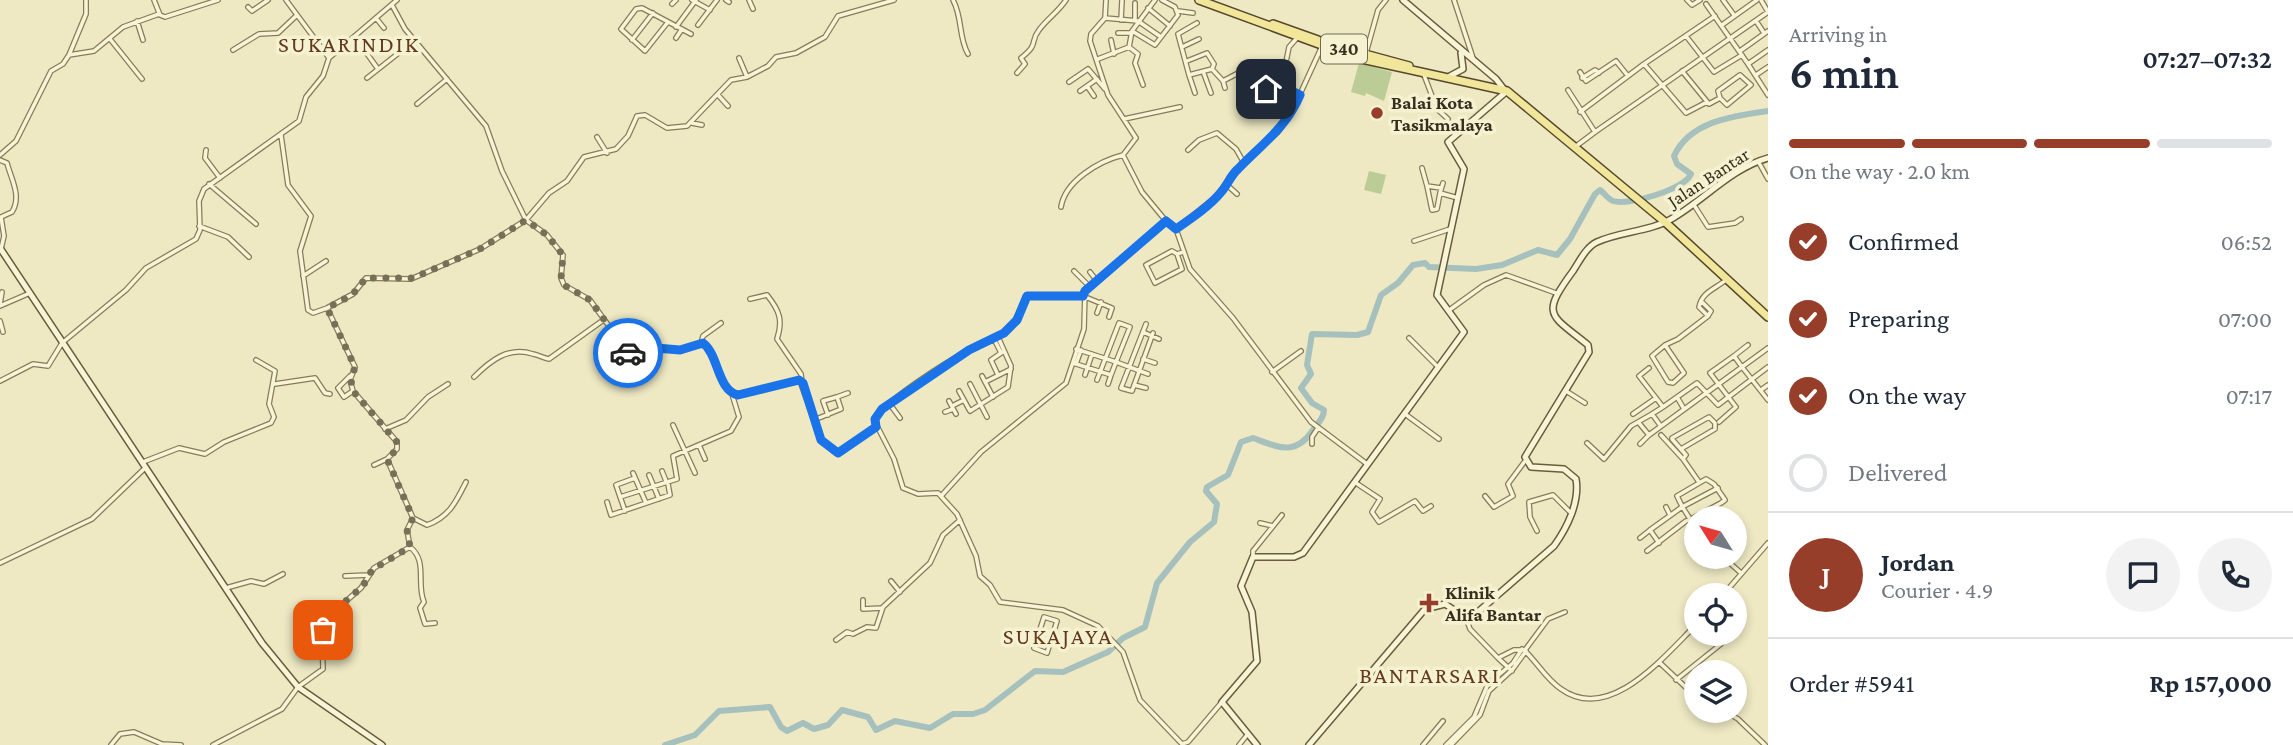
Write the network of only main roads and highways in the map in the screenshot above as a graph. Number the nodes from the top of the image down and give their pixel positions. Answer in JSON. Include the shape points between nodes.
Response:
{"nodes":[{"id":1,"x":1199,"y":0,"type":"edge"},
{"id":2,"x":1209,"y":0,"type":"edge"},
{"id":3,"x":1222,"y":7,"type":"junction"},
{"id":4,"x":1323,"y":44,"type":"junction"},
{"id":5,"x":1396,"y":66,"type":"junction"},
{"id":6,"x":1484,"y":85,"type":"junction"},
{"id":7,"x":1768,"y":317,"type":"edge"}],
"edges":[{"from":1,"to":3,"type":"main road"},
{"from":2,"to":3,"type":"main road","number":"340"},
{"from":3,"to":4,"type":"main road","number":"340"},
{"from":3,"to":4,"type":"main road"},
{"from":4,"to":5,"type":"main road","number":"340"},
{"from":4,"to":5,"type":"main road","number":"340"},
{"from":5,"to":6,"type":"main road","number":"340"},
{"from":5,"to":6,"type":"main road","number":"340"},
{"from":6,"to":7,"type":"main road","via":[[1505,89],[1665,222]]}]}
